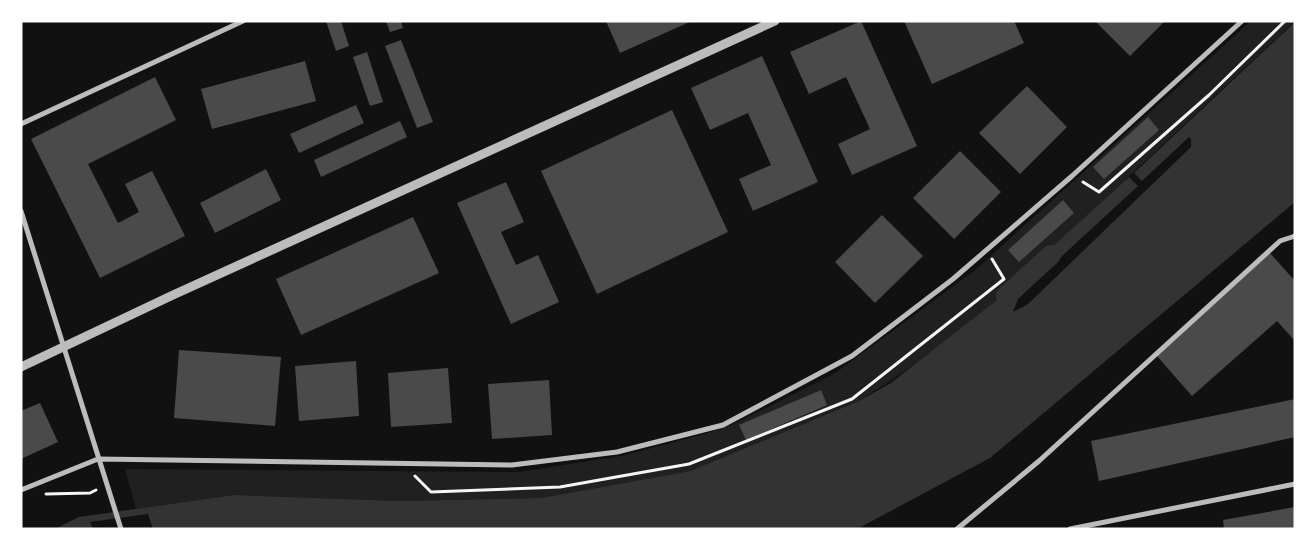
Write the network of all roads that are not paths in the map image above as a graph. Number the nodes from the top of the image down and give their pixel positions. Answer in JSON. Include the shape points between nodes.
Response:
{"nodes":[{"id":1,"x":243,"y":21,"type":"edge"},
{"id":2,"x":775,"y":21,"type":"edge"},
{"id":3,"x":1242,"y":21,"type":"edge"},
{"id":4,"x":21,"y":124,"type":"edge"},
{"id":5,"x":21,"y":211,"type":"edge"},
{"id":6,"x":1295,"y":236,"type":"edge"},
{"id":7,"x":64,"y":346,"type":"junction"},
{"id":8,"x":21,"y":367,"type":"edge"},
{"id":9,"x":98,"y":460,"type":"junction"},
{"id":10,"x":1295,"y":484,"type":"edge"},
{"id":11,"x":21,"y":490,"type":"edge"},
{"id":12,"x":121,"y":529,"type":"edge"},
{"id":13,"x":957,"y":529,"type":"edge"},
{"id":14,"x":1070,"y":529,"type":"edge"}],
"edges":[{"from":1,"to":4,"type":"street"},
{"from":2,"to":7,"type":"street"},
{"from":3,"to":9,"type":"street","via":[[1072,176],[952,279],[852,356],[723,425],[617,452],[512,465]]},
{"from":5,"to":7,"type":"street"},
{"from":6,"to":13,"type":"street","via":[[1280,241],[1039,461]]},
{"from":7,"to":8,"type":"street"},
{"from":7,"to":9,"type":"street"},
{"from":9,"to":11,"type":"street"},
{"from":9,"to":12,"type":"street"},
{"from":10,"to":14,"type":"street"}]}
